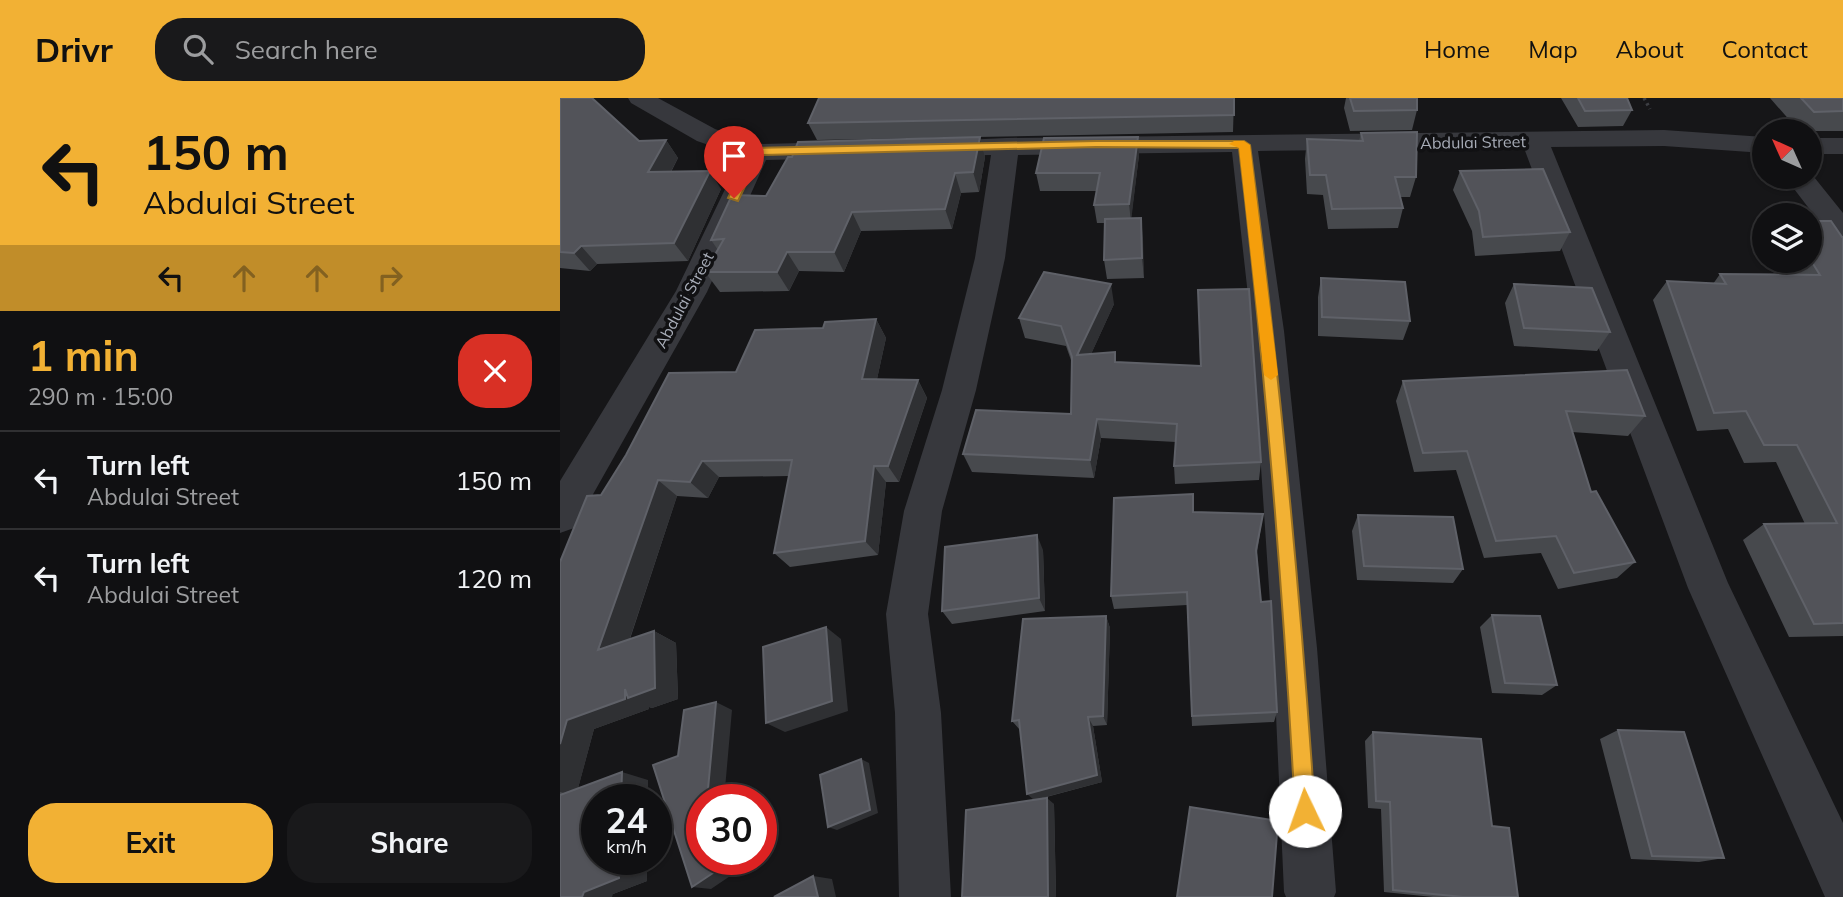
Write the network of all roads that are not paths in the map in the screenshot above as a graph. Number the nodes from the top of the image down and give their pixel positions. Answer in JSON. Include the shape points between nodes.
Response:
{"nodes":[{"id":1,"x":640,"y":98,"type":"edge"},
{"id":2,"x":1535,"y":141,"type":"junction"},
{"id":3,"x":1752,"y":144,"type":"edge"},
{"id":4,"x":1244,"y":145,"type":"junction"},
{"id":5,"x":1006,"y":146,"type":"junction"},
{"id":6,"x":1822,"y":146,"type":"edge"},
{"id":7,"x":1843,"y":146,"type":"edge"},
{"id":8,"x":874,"y":149,"type":"edge"},
{"id":9,"x":900,"y":149,"type":"edge"},
{"id":10,"x":755,"y":152,"type":"junction"},
{"id":11,"x":1808,"y":189,"type":"edge"},
{"id":12,"x":1843,"y":233,"type":"edge"},
{"id":13,"x":560,"y":516,"type":"edge"},
{"id":14,"x":1843,"y":878,"type":"edge"},
{"id":15,"x":1310,"y":892,"type":"dead end"},
{"id":16,"x":925,"y":897,"type":"edge"}],
"edges":[{"from":1,"to":10,"type":"street","via":[[706,135]]},
{"from":2,"to":3,"type":"street","name":"Abdulai Street","via":[[1664,138]]},
{"from":2,"to":4,"type":"street","name":"Abdulai Street"},
{"from":2,"to":14,"type":"street","via":[[1709,588]]},
{"from":4,"to":5,"type":"street","name":"Abdulai Street"},
{"from":4,"to":15,"type":"street","via":[[1268,331]]},
{"from":5,"to":9,"type":"street","name":"Abdulai Street"},
{"from":5,"to":16,"type":"street","via":[[990,258],[959,390],[923,510],[907,614],[918,713]]},
{"from":6,"to":7,"type":"street"},
{"from":8,"to":10,"type":"street"},
{"from":10,"to":13,"type":"street","name":"Abdulai Street","via":[[691,292]]},
{"from":11,"to":12,"type":"street"}]}
